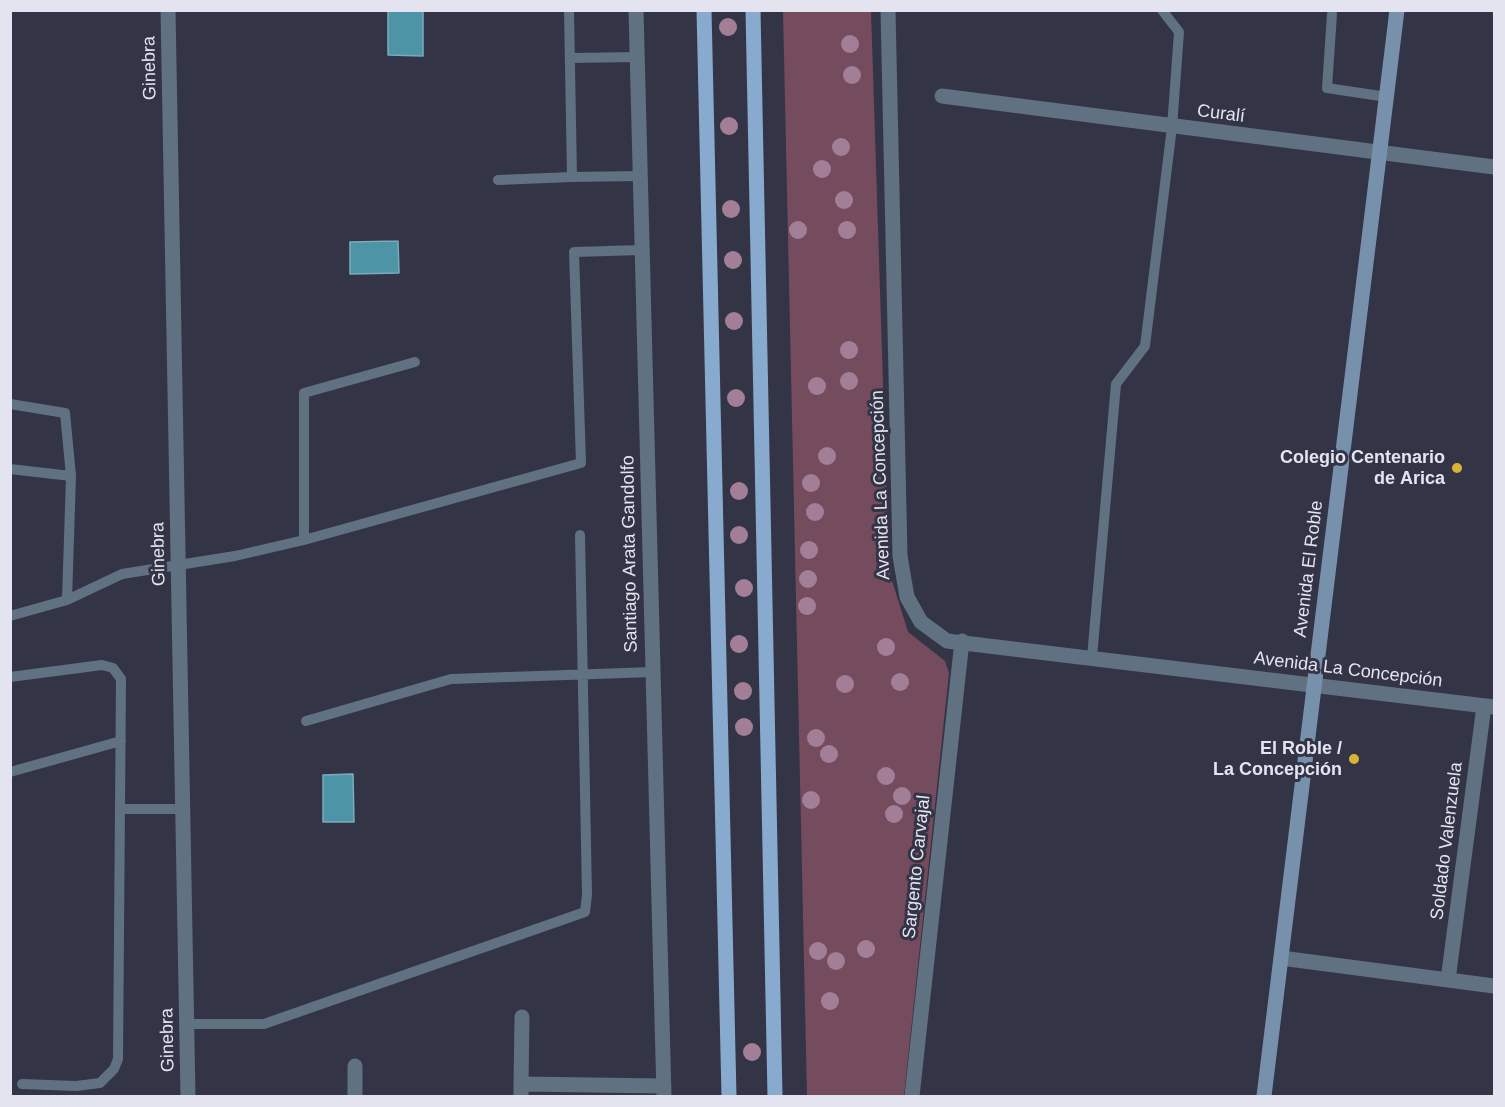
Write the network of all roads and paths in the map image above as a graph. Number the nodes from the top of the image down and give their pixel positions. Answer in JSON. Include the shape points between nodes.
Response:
{"nodes":[{"id":1,"x":168,"y":10,"type":"edge"},
{"id":2,"x":569,"y":10,"type":"edge"},
{"id":3,"x":636,"y":10,"type":"edge"},
{"id":4,"x":704,"y":10,"type":"edge"},
{"id":5,"x":753,"y":10,"type":"edge"},
{"id":6,"x":888,"y":10,"type":"edge"},
{"id":7,"x":1162,"y":10,"type":"edge"},
{"id":8,"x":1397,"y":10,"type":"edge"},
{"id":9,"x":1332,"y":14,"type":"dead end"},
{"id":10,"x":637,"y":57,"type":"junction"},
{"id":11,"x":570,"y":58,"type":"junction"},
{"id":12,"x":942,"y":96,"type":"dead end"},
{"id":13,"x":1386,"y":97,"type":"junction"},
{"id":14,"x":1172,"y":127,"type":"junction"},
{"id":15,"x":1380,"y":153,"type":"junction"},
{"id":16,"x":1494,"y":167,"type":"edge"},
{"id":17,"x":640,"y":176,"type":"junction"},
{"id":18,"x":572,"y":177,"type":"junction"},
{"id":19,"x":498,"y":180,"type":"dead end"},
{"id":20,"x":642,"y":250,"type":"junction"},
{"id":21,"x":415,"y":362,"type":"dead end"},
{"id":22,"x":10,"y":404,"type":"edge"},
{"id":23,"x":10,"y":469,"type":"edge"},
{"id":24,"x":71,"y":476,"type":"junction"},
{"id":25,"x":580,"y":535,"type":"dead end"},
{"id":26,"x":304,"y":540,"type":"junction"},
{"id":27,"x":178,"y":566,"type":"junction"},
{"id":28,"x":67,"y":600,"type":"junction"},
{"id":29,"x":10,"y":616,"type":"edge"},
{"id":30,"x":962,"y":641,"type":"junction"},
{"id":31,"x":1092,"y":657,"type":"junction"},
{"id":32,"x":652,"y":672,"type":"junction"},
{"id":33,"x":582,"y":674,"type":"junction"},
{"id":34,"x":10,"y":677,"type":"edge"},
{"id":35,"x":1314,"y":685,"type":"junction"},
{"id":36,"x":1489,"y":707,"type":"edge"},
{"id":37,"x":306,"y":721,"type":"dead end"},
{"id":38,"x":121,"y":741,"type":"junction"},
{"id":39,"x":10,"y":772,"type":"edge"},
{"id":40,"x":122,"y":809,"type":"junction"},
{"id":41,"x":183,"y":809,"type":"junction"},
{"id":42,"x":1281,"y":958,"type":"junction"},
{"id":43,"x":1448,"y":980,"type":"junction"},
{"id":44,"x":1494,"y":986,"type":"edge"},
{"id":45,"x":522,"y":1017,"type":"dead end"},
{"id":46,"x":187,"y":1024,"type":"junction"},
{"id":47,"x":355,"y":1066,"type":"dead end"},
{"id":48,"x":22,"y":1084,"type":"dead end"},
{"id":49,"x":521,"y":1090,"type":"edge"},
{"id":50,"x":664,"y":1091,"type":"edge"},
{"id":51,"x":188,"y":1096,"type":"edge"},
{"id":52,"x":355,"y":1096,"type":"edge"},
{"id":53,"x":729,"y":1096,"type":"edge"},
{"id":54,"x":775,"y":1096,"type":"edge"},
{"id":55,"x":912,"y":1096,"type":"edge"},
{"id":56,"x":1264,"y":1096,"type":"edge"}],
"edges":[{"from":1,"to":27,"type":"street","name":"Ginebra"},
{"from":2,"to":11,"type":"lane"},
{"from":3,"to":10,"type":"street","name":"Santiago Arata Gandolfo"},
{"from":4,"to":53,"type":"main road"},
{"from":5,"to":54,"type":"main road"},
{"from":6,"to":30,"type":"street","name":"Avenida La Concepción","via":[[900,556],[907,597],[921,622],[947,641]]},
{"from":7,"to":14,"type":"lane","via":[[1179,32]]},
{"from":8,"to":13,"type":"street","name":"Avenida El Roble"},
{"from":9,"to":13,"type":"lane","via":[[1327,88]]},
{"from":10,"to":11,"type":"lane"},
{"from":10,"to":17,"type":"street","name":"Santiago Arata Gandolfo"},
{"from":11,"to":18,"type":"lane"},
{"from":12,"to":14,"type":"street","name":"Curalí"},
{"from":13,"to":15,"type":"street","name":"Avenida El Roble"},
{"from":14,"to":15,"type":"street","name":"Curalí"},
{"from":14,"to":31,"type":"lane","via":[[1145,346],[1116,384]]},
{"from":15,"to":16,"type":"street","name":"Curalí"},
{"from":15,"to":35,"type":"street","name":"Avenida El Roble"},
{"from":17,"to":18,"type":"lane"},
{"from":17,"to":20,"type":"street","name":"Santiago Arata Gandolfo"},
{"from":18,"to":19,"type":"lane"},
{"from":20,"to":26,"type":"lane","via":[[574,252],[581,463]]},
{"from":20,"to":32,"type":"street","name":"Santiago Arata Gandolfo"},
{"from":21,"to":26,"type":"lane","via":[[304,393]]},
{"from":22,"to":24,"type":"lane","via":[[65,413]]},
{"from":23,"to":24,"type":"lane"},
{"from":24,"to":28,"type":"lane"},
{"from":25,"to":33,"type":"lane"},
{"from":26,"to":27,"type":"lane"},
{"from":27,"to":28,"type":"lane","via":[[122,574]]},
{"from":27,"to":41,"type":"street","name":"Ginebra"},
{"from":28,"to":29,"type":"lane"},
{"from":30,"to":31,"type":"street","name":"Avenida La Concepción"},
{"from":30,"to":55,"type":"street","name":"Sargento Carvajal"},
{"from":31,"to":35,"type":"street","name":"Avenida La Concepción"},
{"from":32,"to":33,"type":"lane"},
{"from":32,"to":50,"type":"street","name":"Santiago Arata Gandolfo"},
{"from":33,"to":37,"type":"lane","via":[[451,679]]},
{"from":33,"to":46,"type":"lane","via":[[585,912],[264,1024]]},
{"from":34,"to":38,"type":"lane","via":[[102,665],[113,668],[121,679]]},
{"from":35,"to":36,"type":"street","name":"Avenida La Concepción"},
{"from":35,"to":42,"type":"street","name":"Avenida El Roble"},
{"from":36,"to":43,"type":"street","name":"Soldado Valenzuela"},
{"from":38,"to":39,"type":"lane"},
{"from":38,"to":40,"type":"lane"},
{"from":40,"to":41,"type":"lane"},
{"from":40,"to":48,"type":"lane","via":[[118,1059],[100,1083]]},
{"from":41,"to":46,"type":"street","name":"Ginebra"},
{"from":42,"to":43,"type":"street"},
{"from":42,"to":56,"type":"street","name":"Avenida El Roble"},
{"from":43,"to":44,"type":"street"},
{"from":45,"to":49,"type":"street"},
{"from":46,"to":51,"type":"street","name":"Ginebra"},
{"from":47,"to":52,"type":"street"},
{"from":49,"to":50,"type":"street"}]}
